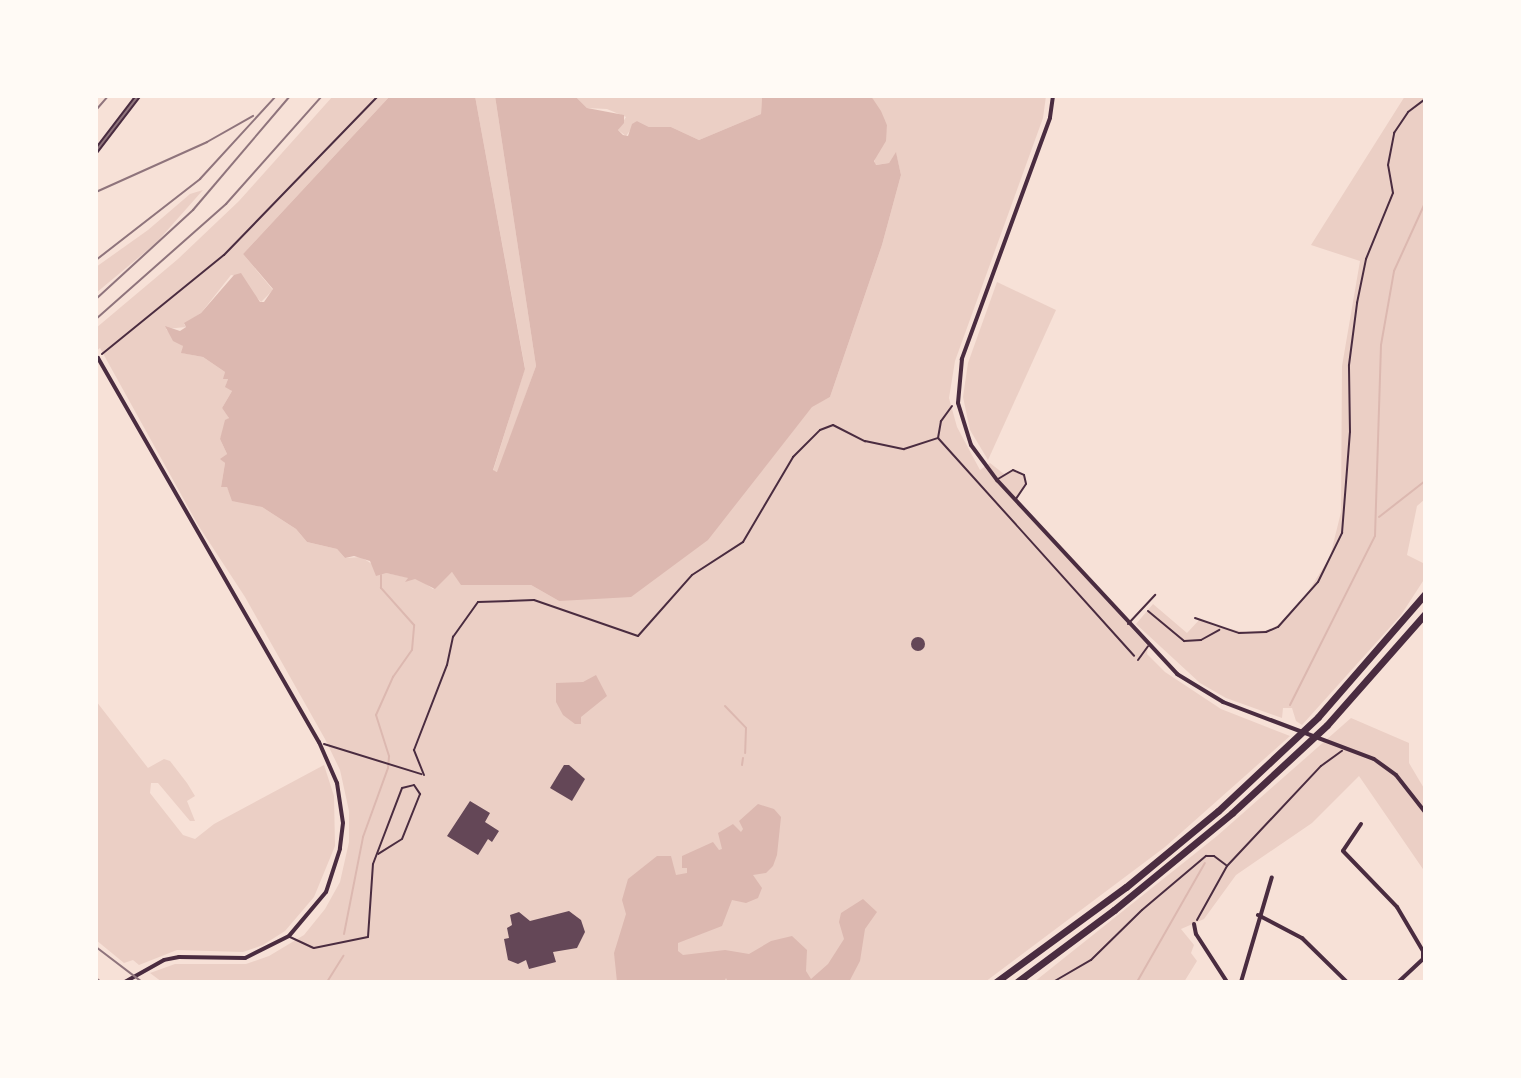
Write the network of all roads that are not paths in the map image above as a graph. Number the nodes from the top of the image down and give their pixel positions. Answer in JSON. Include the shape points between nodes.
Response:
{"nodes":[{"id":1,"x":138,"y":96,"type":"edge"},
{"id":2,"x":1053,"y":96,"type":"edge"},
{"id":3,"x":96,"y":151,"type":"edge"},
{"id":4,"x":97,"y":359,"type":"edge"},
{"id":5,"x":997,"y":480,"type":"junction"},
{"id":6,"x":1015,"y":500,"type":"junction"},
{"id":7,"x":1425,"y":594,"type":"edge"},
{"id":8,"x":1155,"y":595,"type":"dead end"},
{"id":9,"x":1425,"y":614,"type":"edge"},
{"id":10,"x":1128,"y":624,"type":"junction"},
{"id":11,"x":1148,"y":646,"type":"junction"},
{"id":12,"x":1138,"y":660,"type":"road end"},
{"id":13,"x":1425,"y":812,"type":"edge"},
{"id":14,"x":1361,"y":824,"type":"dead end"},
{"id":15,"x":378,"y":854,"type":"junction"},
{"id":16,"x":1272,"y":877,"type":"dead end"},
{"id":17,"x":1258,"y":915,"type":"junction"},
{"id":18,"x":1194,"y":924,"type":"road end"},
{"id":19,"x":289,"y":936,"type":"junction"},
{"id":20,"x":125,"y":982,"type":"edge"},
{"id":21,"x":996,"y":982,"type":"edge"},
{"id":22,"x":1017,"y":982,"type":"edge"},
{"id":23,"x":1227,"y":982,"type":"edge"},
{"id":24,"x":1241,"y":982,"type":"edge"},
{"id":25,"x":1347,"y":982,"type":"edge"},
{"id":26,"x":1398,"y":982,"type":"edge"}],
"edges":[{"from":1,"to":3,"type":"main road"},
{"from":2,"to":5,"type":"street","via":[[1050,118],[962,359],[958,403],[971,445]]},
{"from":4,"to":19,"type":"street","via":[[319,742],[340,797],[340,849],[321,901]]},
{"from":5,"to":6,"type":"street"},
{"from":5,"to":6,"type":"lane","via":[[1013,470],[1024,475],[1026,484]]},
{"from":6,"to":10,"type":"street"},
{"from":7,"to":21,"type":"highway","via":[[1318,717],[1218,811],[1126,887]]},
{"from":8,"to":10,"type":"lane"},
{"from":9,"to":22,"type":"highway","via":[[1327,725],[1243,803]]},
{"from":10,"to":11,"type":"street"},
{"from":11,"to":12,"type":"lane"},
{"from":11,"to":13,"type":"street","via":[[1202,691],[1366,754],[1390,769]]},
{"from":14,"to":26,"type":"street","via":[[1343,851],[1397,907],[1423,951],[1423,959]]},
{"from":15,"to":15,"type":"lane","via":[[402,839],[420,794],[414,785],[402,788]]},
{"from":15,"to":19,"type":"lane","via":[[368,937],[314,948]]},
{"from":16,"to":17,"type":"street"},
{"from":17,"to":24,"type":"street"},
{"from":17,"to":25,"type":"street","via":[[1302,938]]},
{"from":18,"to":23,"type":"street"},
{"from":19,"to":20,"type":"street","via":[[245,958],[164,960]]}]}
